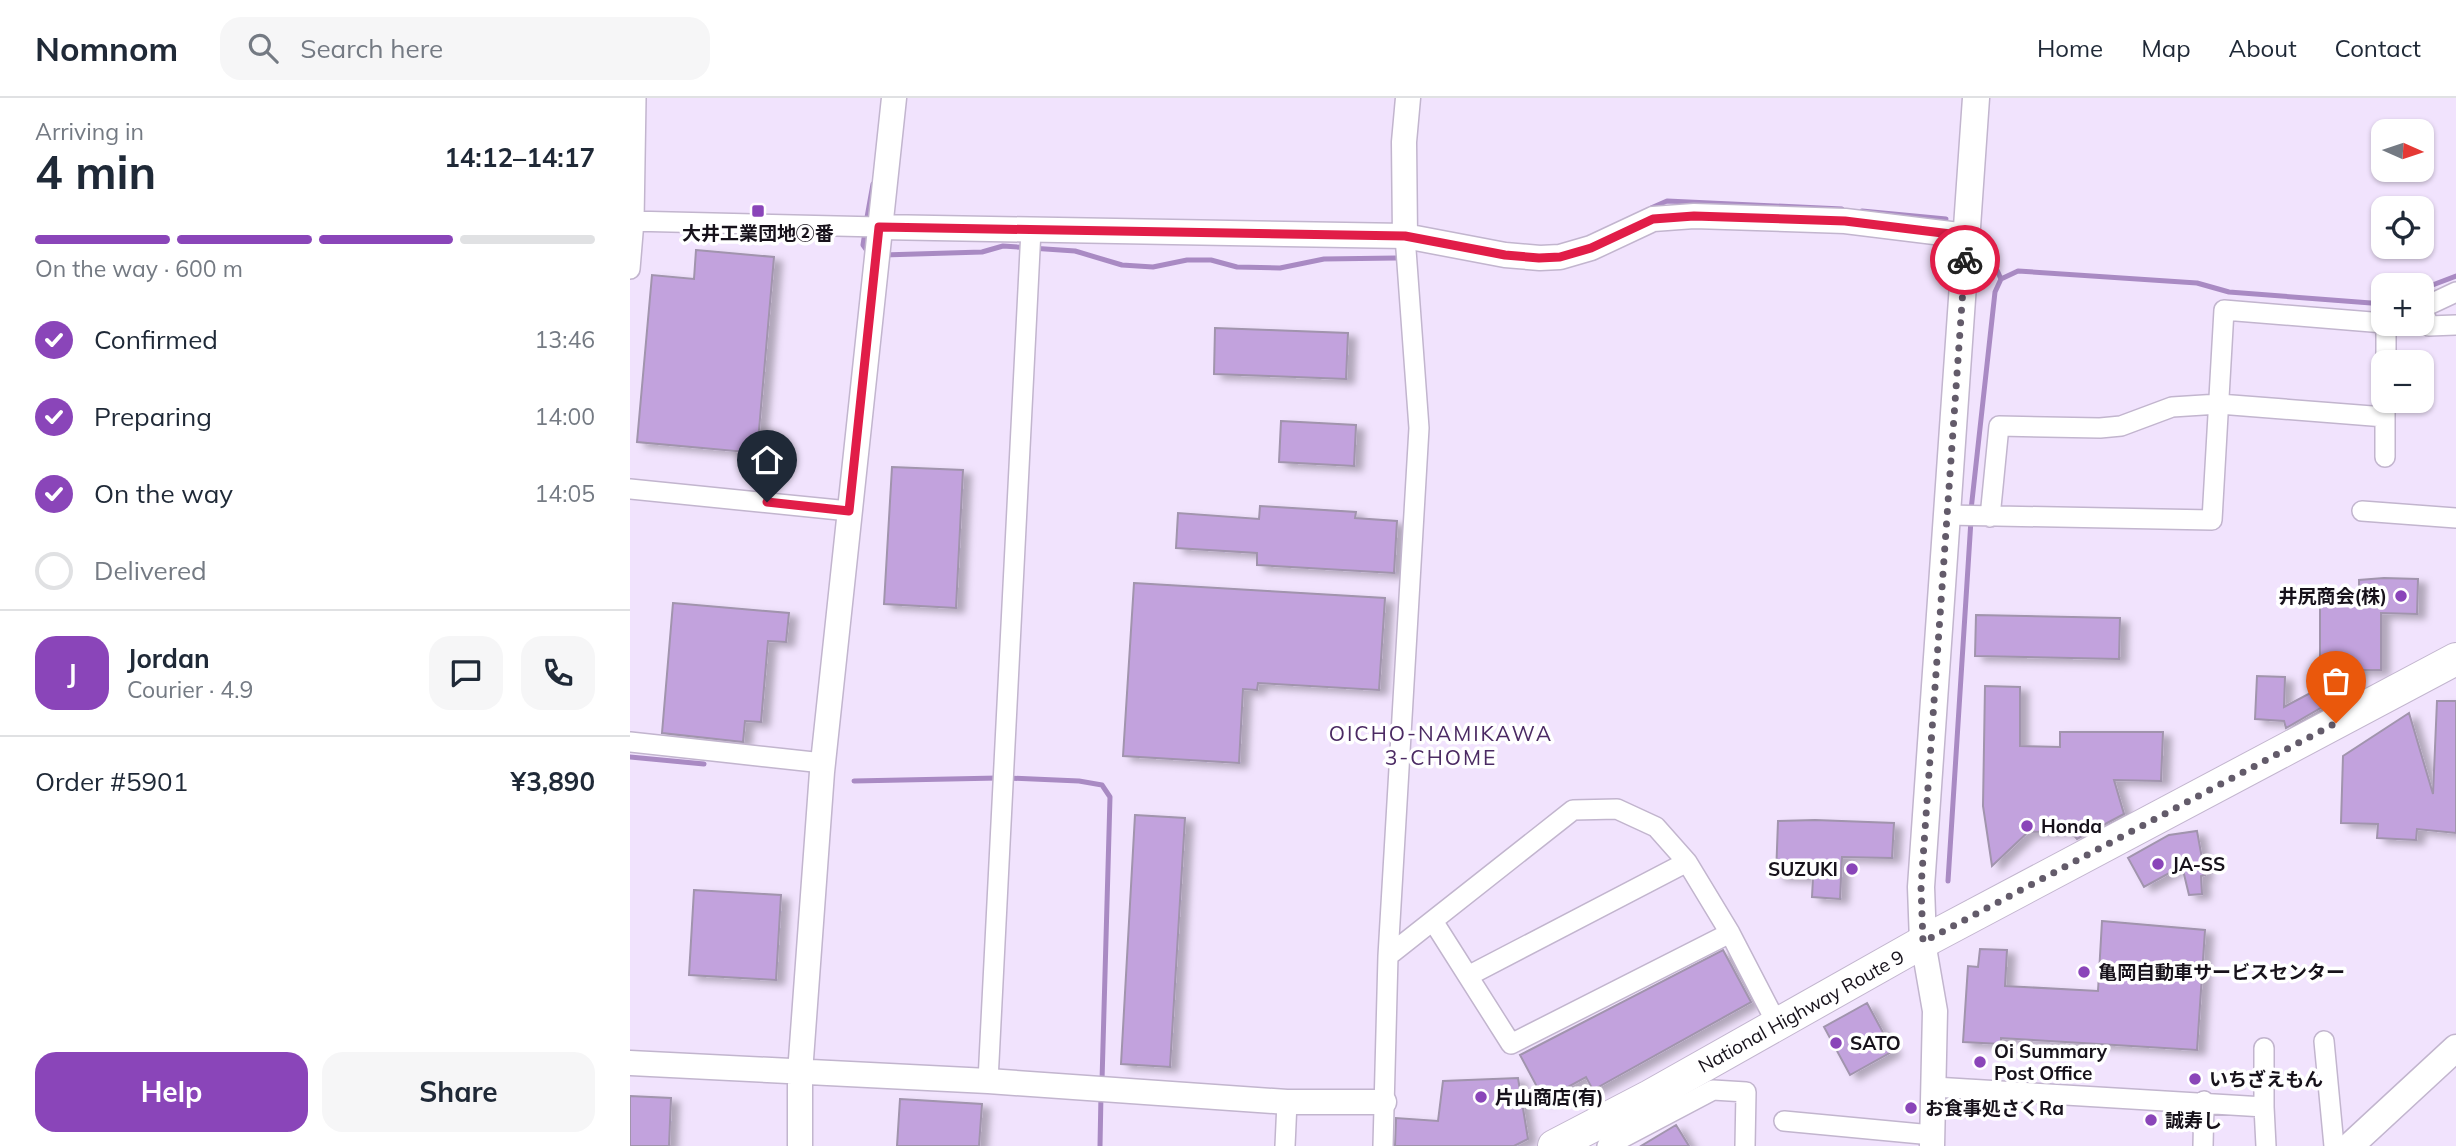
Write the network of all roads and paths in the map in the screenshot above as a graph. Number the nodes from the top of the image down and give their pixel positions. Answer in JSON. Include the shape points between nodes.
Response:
{"nodes":[{"id":1,"x":636,"y":98,"type":"edge"},
{"id":2,"x":894,"y":98,"type":"edge"},
{"id":3,"x":1408,"y":98,"type":"edge"},
{"id":4,"x":1976,"y":98,"type":"edge"},
{"id":5,"x":632,"y":221,"type":"edge"},
{"id":6,"x":879,"y":227,"type":"junction"},
{"id":7,"x":1031,"y":230,"type":"junction"},
{"id":8,"x":1405,"y":236,"type":"junction"},
{"id":9,"x":1967,"y":236,"type":"junction"},
{"id":10,"x":630,"y":270,"type":"edge"},
{"id":11,"x":2456,"y":292,"type":"edge"},
{"id":12,"x":2434,"y":302,"type":"edge"},
{"id":13,"x":2371,"y":322,"type":"edge"},
{"id":14,"x":2456,"y":325,"type":"edge"},
{"id":15,"x":2434,"y":326,"type":"edge"},
{"id":16,"x":2219,"y":404,"type":"junction"},
{"id":17,"x":2371,"y":409,"type":"edge"},
{"id":18,"x":2385,"y":413,"type":"edge"},
{"id":19,"x":2385,"y":457,"type":"dead end"},
{"id":20,"x":630,"y":489,"type":"edge"},
{"id":21,"x":849,"y":511,"type":"junction"},
{"id":22,"x":2362,"y":511,"type":"dead end"},
{"id":23,"x":1947,"y":515,"type":"junction"},
{"id":24,"x":1990,"y":516,"type":"junction"},
{"id":25,"x":2456,"y":518,"type":"edge"},
{"id":26,"x":2456,"y":659,"type":"edge"},
{"id":27,"x":630,"y":742,"type":"edge"},
{"id":28,"x":822,"y":763,"type":"junction"},
{"id":29,"x":1687,"y":862,"type":"junction"},
{"id":30,"x":1433,"y":921,"type":"junction"},
{"id":31,"x":1730,"y":933,"type":"junction"},
{"id":32,"x":1923,"y":942,"type":"junction"},
{"id":33,"x":1388,"y":956,"type":"junction"},
{"id":34,"x":1468,"y":976,"type":"junction"},
{"id":35,"x":1777,"y":1024,"type":"junction"},
{"id":36,"x":2323,"y":1041,"type":"dead end"},
{"id":37,"x":2264,"y":1048,"type":"dead end"},
{"id":38,"x":2456,"y":1048,"type":"edge"},
{"id":39,"x":630,"y":1063,"type":"edge"},
{"id":40,"x":800,"y":1073,"type":"junction"},
{"id":41,"x":988,"y":1081,"type":"junction"},
{"id":42,"x":1934,"y":1087,"type":"junction"},
{"id":43,"x":2204,"y":1101,"type":"junction"},
{"id":44,"x":1287,"y":1102,"type":"junction"},
{"id":45,"x":1384,"y":1102,"type":"junction"},
{"id":46,"x":2264,"y":1107,"type":"junction"},
{"id":47,"x":1784,"y":1121,"type":"dead end"},
{"id":48,"x":1932,"y":1141,"type":"edge"},
{"id":49,"x":800,"y":1146,"type":"edge"},
{"id":50,"x":1285,"y":1146,"type":"edge"},
{"id":51,"x":1383,"y":1146,"type":"edge"},
{"id":52,"x":1554,"y":1146,"type":"edge"},
{"id":53,"x":1606,"y":1146,"type":"edge"},
{"id":54,"x":1745,"y":1146,"type":"edge"},
{"id":55,"x":2203,"y":1146,"type":"edge"},
{"id":56,"x":2266,"y":1146,"type":"edge"},
{"id":57,"x":2334,"y":1146,"type":"edge"},
{"id":58,"x":2350,"y":1146,"type":"edge"}],
"edges":[{"from":1,"to":5,"type":"street"},
{"from":2,"to":6,"type":"street"},
{"from":3,"to":8,"type":"street"},
{"from":4,"to":9,"type":"main road"},
{"from":5,"to":6,"type":"street"},
{"from":5,"to":10,"type":"street"},
{"from":6,"to":7,"type":"street"},
{"from":6,"to":21,"type":"street"},
{"from":7,"to":8,"type":"street"},
{"from":7,"to":41,"type":"street"},
{"from":8,"to":9,"type":"street","via":[[1539,258],[1591,248],[1653,219],[1694,216],[1845,221]]},
{"from":8,"to":33,"type":"street","via":[[1419,428]]},
{"from":9,"to":23,"type":"main road"},
{"from":11,"to":12,"type":"street"},
{"from":13,"to":16,"type":"street","via":[[2224,310]]},
{"from":14,"to":15,"type":"street"},
{"from":16,"to":17,"type":"street"},
{"from":16,"to":24,"type":"street","via":[[2172,407],[2110,427],[1999,426]]},
{"from":16,"to":24,"type":"street","via":[[2212,520]]},
{"from":18,"to":19,"type":"street"},
{"from":20,"to":21,"type":"street"},
{"from":21,"to":28,"type":"street"},
{"from":22,"to":25,"type":"street"},
{"from":23,"to":24,"type":"street"},
{"from":23,"to":32,"type":"main road","via":[[1921,887]]},
{"from":26,"to":32,"type":"highway","name":"National Highway Route 9"},
{"from":27,"to":28,"type":"street"},
{"from":28,"to":40,"type":"street"},
{"from":29,"to":30,"type":"street","via":[[1657,827],[1618,809],[1573,810]]},
{"from":29,"to":31,"type":"street"},
{"from":29,"to":34,"type":"street"},
{"from":30,"to":33,"type":"street"},
{"from":30,"to":34,"type":"street"},
{"from":31,"to":34,"type":"street","via":[[1511,1044]]},
{"from":31,"to":35,"type":"street"},
{"from":32,"to":35,"type":"highway","name":"National Highway Route 9"},
{"from":32,"to":42,"type":"street","via":[[1935,1011]]},
{"from":33,"to":45,"type":"street"},
{"from":35,"to":52,"type":"highway","name":"National Highway Route 9"},
{"from":36,"to":57,"type":"street"},
{"from":37,"to":46,"type":"street"},
{"from":38,"to":58,"type":"main road"},
{"from":39,"to":40,"type":"street"},
{"from":40,"to":41,"type":"street"},
{"from":40,"to":49,"type":"street"},
{"from":41,"to":44,"type":"street"},
{"from":42,"to":43,"type":"street"},
{"from":42,"to":48,"type":"street"},
{"from":43,"to":46,"type":"street"},
{"from":43,"to":55,"type":"street"},
{"from":44,"to":45,"type":"street"},
{"from":44,"to":50,"type":"street"},
{"from":45,"to":51,"type":"street"},
{"from":46,"to":56,"type":"street"},
{"from":47,"to":48,"type":"street"},
{"from":53,"to":54,"type":"street","via":[[1713,1090],[1746,1092]]}]}
